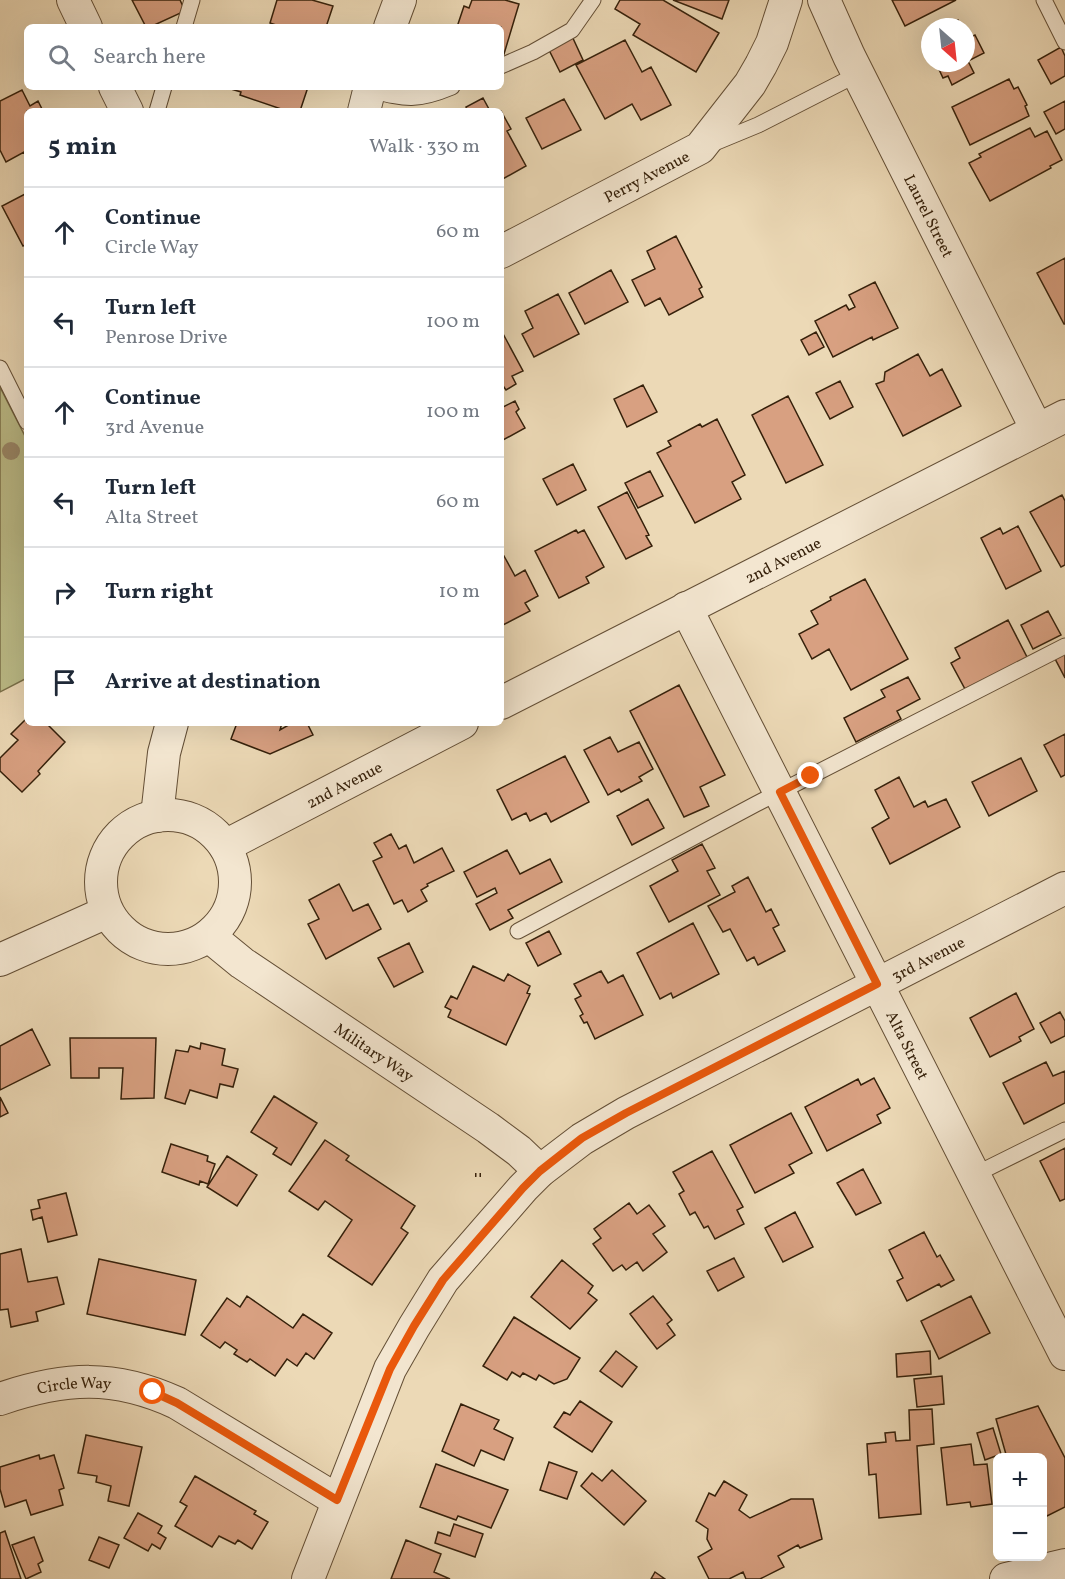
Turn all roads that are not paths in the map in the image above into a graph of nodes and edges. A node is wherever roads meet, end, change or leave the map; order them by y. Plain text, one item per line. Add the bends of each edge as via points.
1 (73, 0) edge
2 (192, 0) edge
3 (400, 0) edge
4 (593, 0) edge
5 (786, 0) edge
6 (824, 0) edge
7 (1044, 0) edge
8 (85, 24) edge
9 (185, 24) edge
10 (391, 24) edge
11 (1065, 42) edge
12 (504, 65) edge
13 (858, 74) junction
14 (116, 90) edge
15 (163, 90) edge
16 (444, 90) edge
17 (368, 96) edge
18 (126, 108) edge
19 (158, 108) edge
20 (700, 148) junction
21 (504, 250) edge
22 (0, 368) edge
23 (24, 416) edge
24 (1065, 416) edge
25 (1037, 430) junction
26 (686, 608) junction
27 (1065, 646) edge
28 (504, 701) edge
29 (171, 726) edge
30 (456, 726) edge
31 (780, 792) junction
32 (157, 816) junction
33 (225, 846) junction
34 (1065, 888) edge
35 (107, 912) junction
36 (518, 931) dead end
37 (209, 936) junction
38 (0, 960) edge
39 (877, 984) junction
40 (1065, 1130) edge
41 (540, 1171) junction
42 (974, 1175) junction
43 (1065, 1354) edge
44 (0, 1399) edge
45 (337, 1500) junction
46 (1065, 1565) edge
47 (308, 1579) edge
48 (1006, 1579) edge

1 - 8 street
2 - 9 lane
3 - 10 street
4 - 12 lane via 572,30
5 - 20 street, Perry Avenue via 761,65
6 - 13 street, Laurel Street
7 - 11 lane
13 - 20 lane via 758,125
13 - 25 street, Laurel Street
14 - 18 street
15 - 19 lane
16 - 17 lane via 427,97
20 - 21 street, Perry Avenue
22 - 23 lane
24 - 25 street, 2nd Avenue
25 - 26 street, 2nd Avenue
26 - 28 street, 2nd Avenue
26 - 31 street, Alta Street
27 - 31 lane
29 - 32 street
30 - 33 street, 2nd Avenue
31 - 36 lane
31 - 39 street, Alta Street
32 - 33 street via 176,815 195,821 212,831
32 - 35 street via 137,822 120,835 108,852 101,872
33 - 37 street via 235,876 233,899 225,919
34 - 39 street, 3rd Avenue
35 - 37 street via 121,931 141,944 164,950 188,946
35 - 38 street
37 - 41 street, Military Way via 242,963 488,1128
39 - 41 street, 3rd Avenue via 626,1113 582,1138
39 - 42 street, Alta Street
40 - 42 lane
41 - 45 street, 3rd Avenue via 443,1280 414,1326 390,1369
42 - 43 street, Alta Street
44 - 45 street, Circle Way via 61,1383 94,1381 153,1392
45 - 47 street, 3rd Avenue
46 - 48 street

